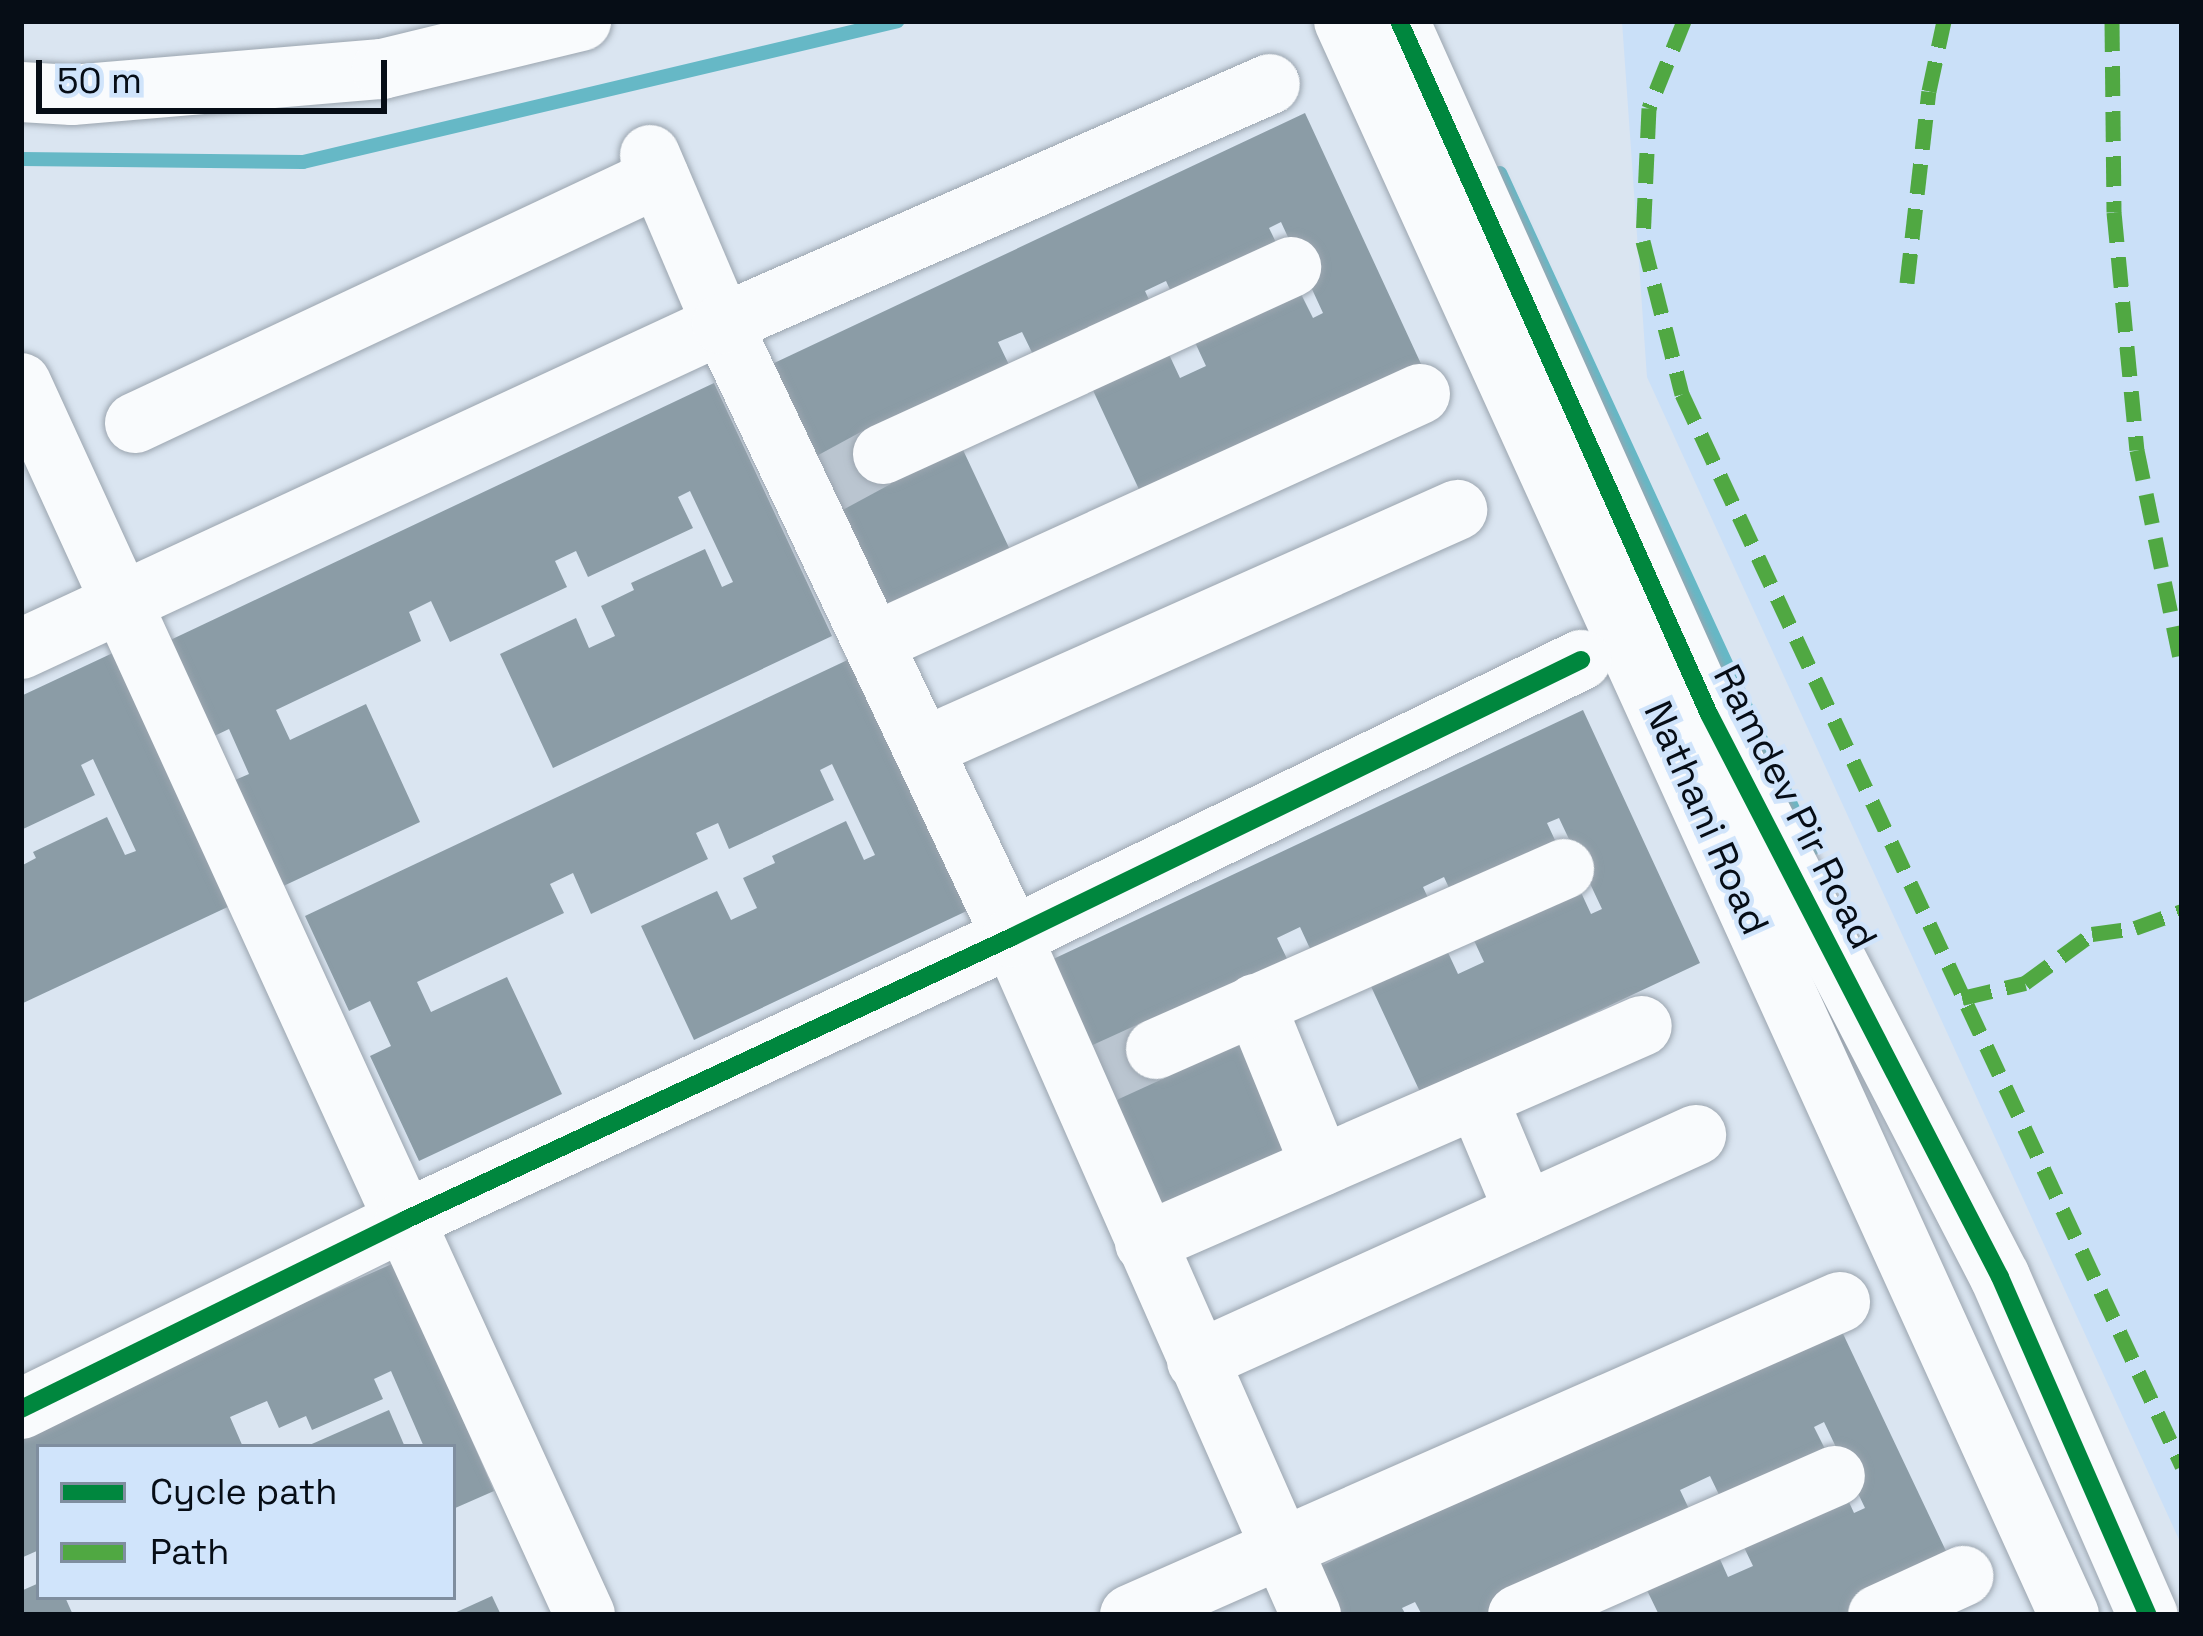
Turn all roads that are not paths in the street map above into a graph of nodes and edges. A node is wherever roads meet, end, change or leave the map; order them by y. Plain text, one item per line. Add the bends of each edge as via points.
1 (581, 21) edge
2 (1344, 21) edge
3 (1400, 21) edge
4 (1270, 84) dead end
5 (21, 92) edge
6 (1291, 267) dead end
7 (722, 324) junction
8 (21, 383) edge
9 (1420, 394) dead end
10 (135, 423) dead end
11 (883, 454) tunnel mouth
12 (1457, 510) dead end
13 (122, 599) junction
14 (1624, 639) junction
15 (873, 643) junction
16 (21, 649) edge
17 (923, 748) junction
18 (1564, 869) dead end
19 (1012, 937) junction
20 (1255, 1004) junction
21 (1642, 1026) dead end
22 (1156, 1049) tunnel mouth
23 (1477, 1098) junction
24 (1696, 1135) dead end
25 (1321, 1166) junction
26 (1525, 1212) junction
27 (405, 1220) junction
28 (1980, 1238) junction
29 (1145, 1243) junction
30 (1910, 1272) junction
31 (1840, 1302) dead end
32 (1197, 1361) junction
33 (21, 1409) edge
34 (1835, 1476) dead end
35 (1278, 1546) junction
36 (1963, 1576) dead end
37 (585, 1615) edge
38 (1130, 1615) edge
39 (1311, 1615) edge
40 (1519, 1615) edge
41 (1878, 1615) edge
42 (2069, 1615) edge
43 (2148, 1615) edge

1 - 5 street via 382,69 72,95
2 - 14 street, Nathani Road
3 - 14 street, Ramdev Pir Road
4 - 7 street
6 - 11 street
7 - 10 street via 655,166
7 - 13 street
7 - 15 street via 813,491
8 - 13 street
9 - 15 street
12 - 17 street
13 - 16 street
13 - 27 street
14 - 19 street
14 - 28 street, Ramdev Pir Road via 1708,714
14 - 30 street, Nathani Road
15 - 17 street
17 - 19 street
18 - 20 street
19 - 27 street
19 - 29 street via 1086,1082
20 - 22 street
20 - 25 street
21 - 23 street
23 - 25 street
23 - 26 street
24 - 26 street
25 - 29 street
26 - 32 street
27 - 33 street
27 - 37 street
28 - 30 street
28 - 43 street, Ramdev Pir Road
29 - 32 street
30 - 42 street, Nathani Road
31 - 35 street
32 - 35 street
34 - 40 street
35 - 38 street
35 - 39 street
36 - 41 street

